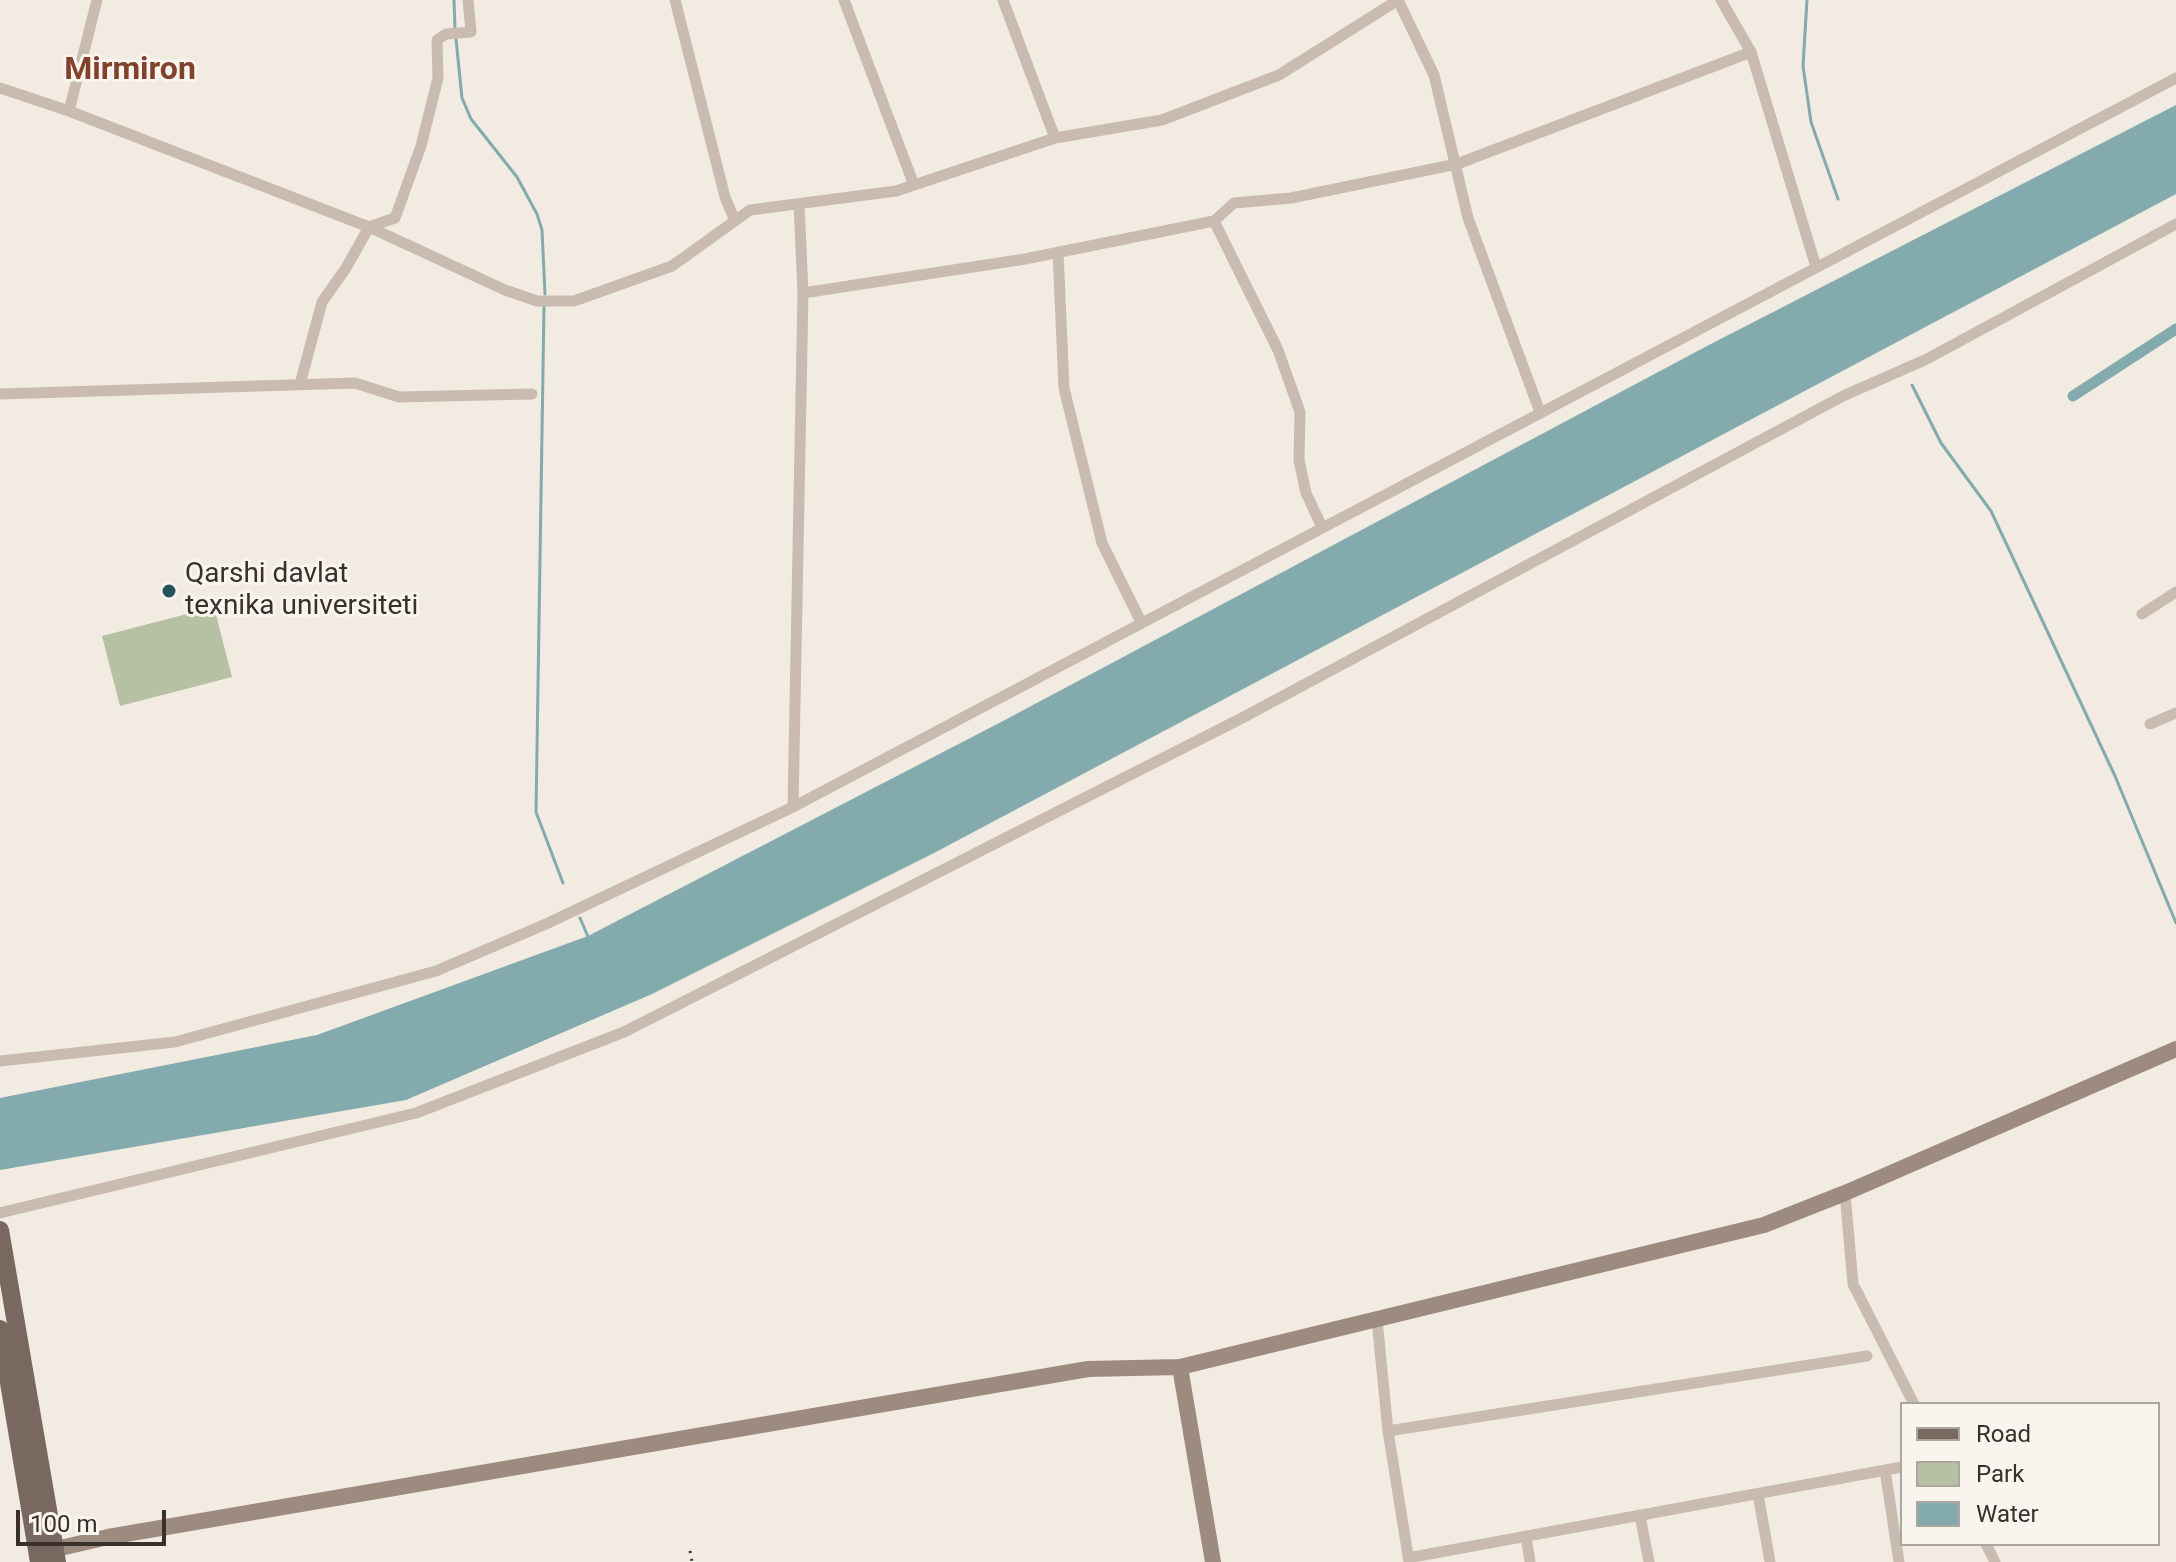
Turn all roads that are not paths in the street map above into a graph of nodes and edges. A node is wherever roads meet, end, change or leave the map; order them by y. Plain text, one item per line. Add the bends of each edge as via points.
1 (97, 0) edge
2 (468, 0) edge
3 (675, 0) edge
4 (844, 0) edge
5 (1003, 0) edge
6 (1398, 0) edge
7 (1721, 0) edge
8 (1751, 52) junction
9 (2176, 78) edge
10 (0, 88) edge
11 (69, 111) junction
12 (1055, 138) junction
13 (1457, 164) junction
14 (914, 185) junction
15 (799, 204) junction
16 (735, 221) junction
17 (1214, 221) junction
18 (2176, 224) edge
19 (369, 227) junction
20 (1058, 252) junction
21 (1816, 267) junction
22 (803, 293) junction
23 (300, 384) junction
24 (0, 394) edge
25 (532, 394) dead end
26 (1540, 412) junction
27 (1322, 527) junction
28 (2176, 592) edge
29 (2142, 614) dead end
30 (1141, 622) junction
31 (2176, 713) edge
32 (2150, 724) dead end
33 (793, 807) junction
34 (2176, 1049) edge
35 (0, 1061) edge
36 (1845, 1193) junction
37 (0, 1213) edge
38 (0, 1230) edge
39 (1377, 1320) junction
40 (0, 1329) edge
41 (1867, 1356) dead end
42 (1180, 1367) junction
43 (1913, 1402) edge
44 (1388, 1431) junction
45 (1900, 1467) edge
46 (1885, 1470) junction
47 (1758, 1494) junction
48 (1640, 1516) junction
49 (1526, 1536) junction
50 (47, 1557) edge
51 (1408, 1560) edge
52 (1213, 1562) edge
53 (1530, 1562) edge
54 (1649, 1562) edge
55 (1770, 1562) edge
56 (1899, 1562) edge

1 - 11 street
2 - 19 street via 471,32 437,40 438,78 395,218
3 - 16 street
4 - 14 street
5 - 12 street
6 - 12 street via 1279,75 1162,120
6 - 13 street via 1434,75
7 - 8 street
8 - 13 street
8 - 21 street
9 - 21 street
10 - 11 street
11 - 19 street
12 - 14 street
13 - 17 street via 1291,198 1234,203
13 - 26 street via 1468,218
14 - 15 street
15 - 16 street via 750,210
15 - 22 street
16 - 19 street via 672,266 574,301 537,301 505,290
17 - 20 street
17 - 27 street via 1278,350 1300,412 1299,460 1306,493
18 - 37 street via 1242,718 624,1032 416,1113
19 - 23 street via 322,302
20 - 22 street
20 - 30 street via 1064,388 1102,543
21 - 26 street
22 - 33 street
23 - 24 street
23 - 25 street via 355,383 399,397
26 - 27 street
27 - 30 street
28 - 29 street
30 - 33 street
31 - 32 street
33 - 35 street via 436,971 175,1042
34 - 36 main road
36 - 39 main road via 1764,1225
36 - 43 street via 1853,1284
38 - 50 main road
39 - 42 main road
39 - 44 street
40 - 50 main road
41 - 44 street
42 - 50 main road via 1088,1369 108,1537
42 - 52 main road
44 - 51 street
45 - 46 street
46 - 47 street
46 - 56 street
47 - 48 street
47 - 55 street
48 - 49 street
48 - 54 street
49 - 51 street
49 - 53 street

